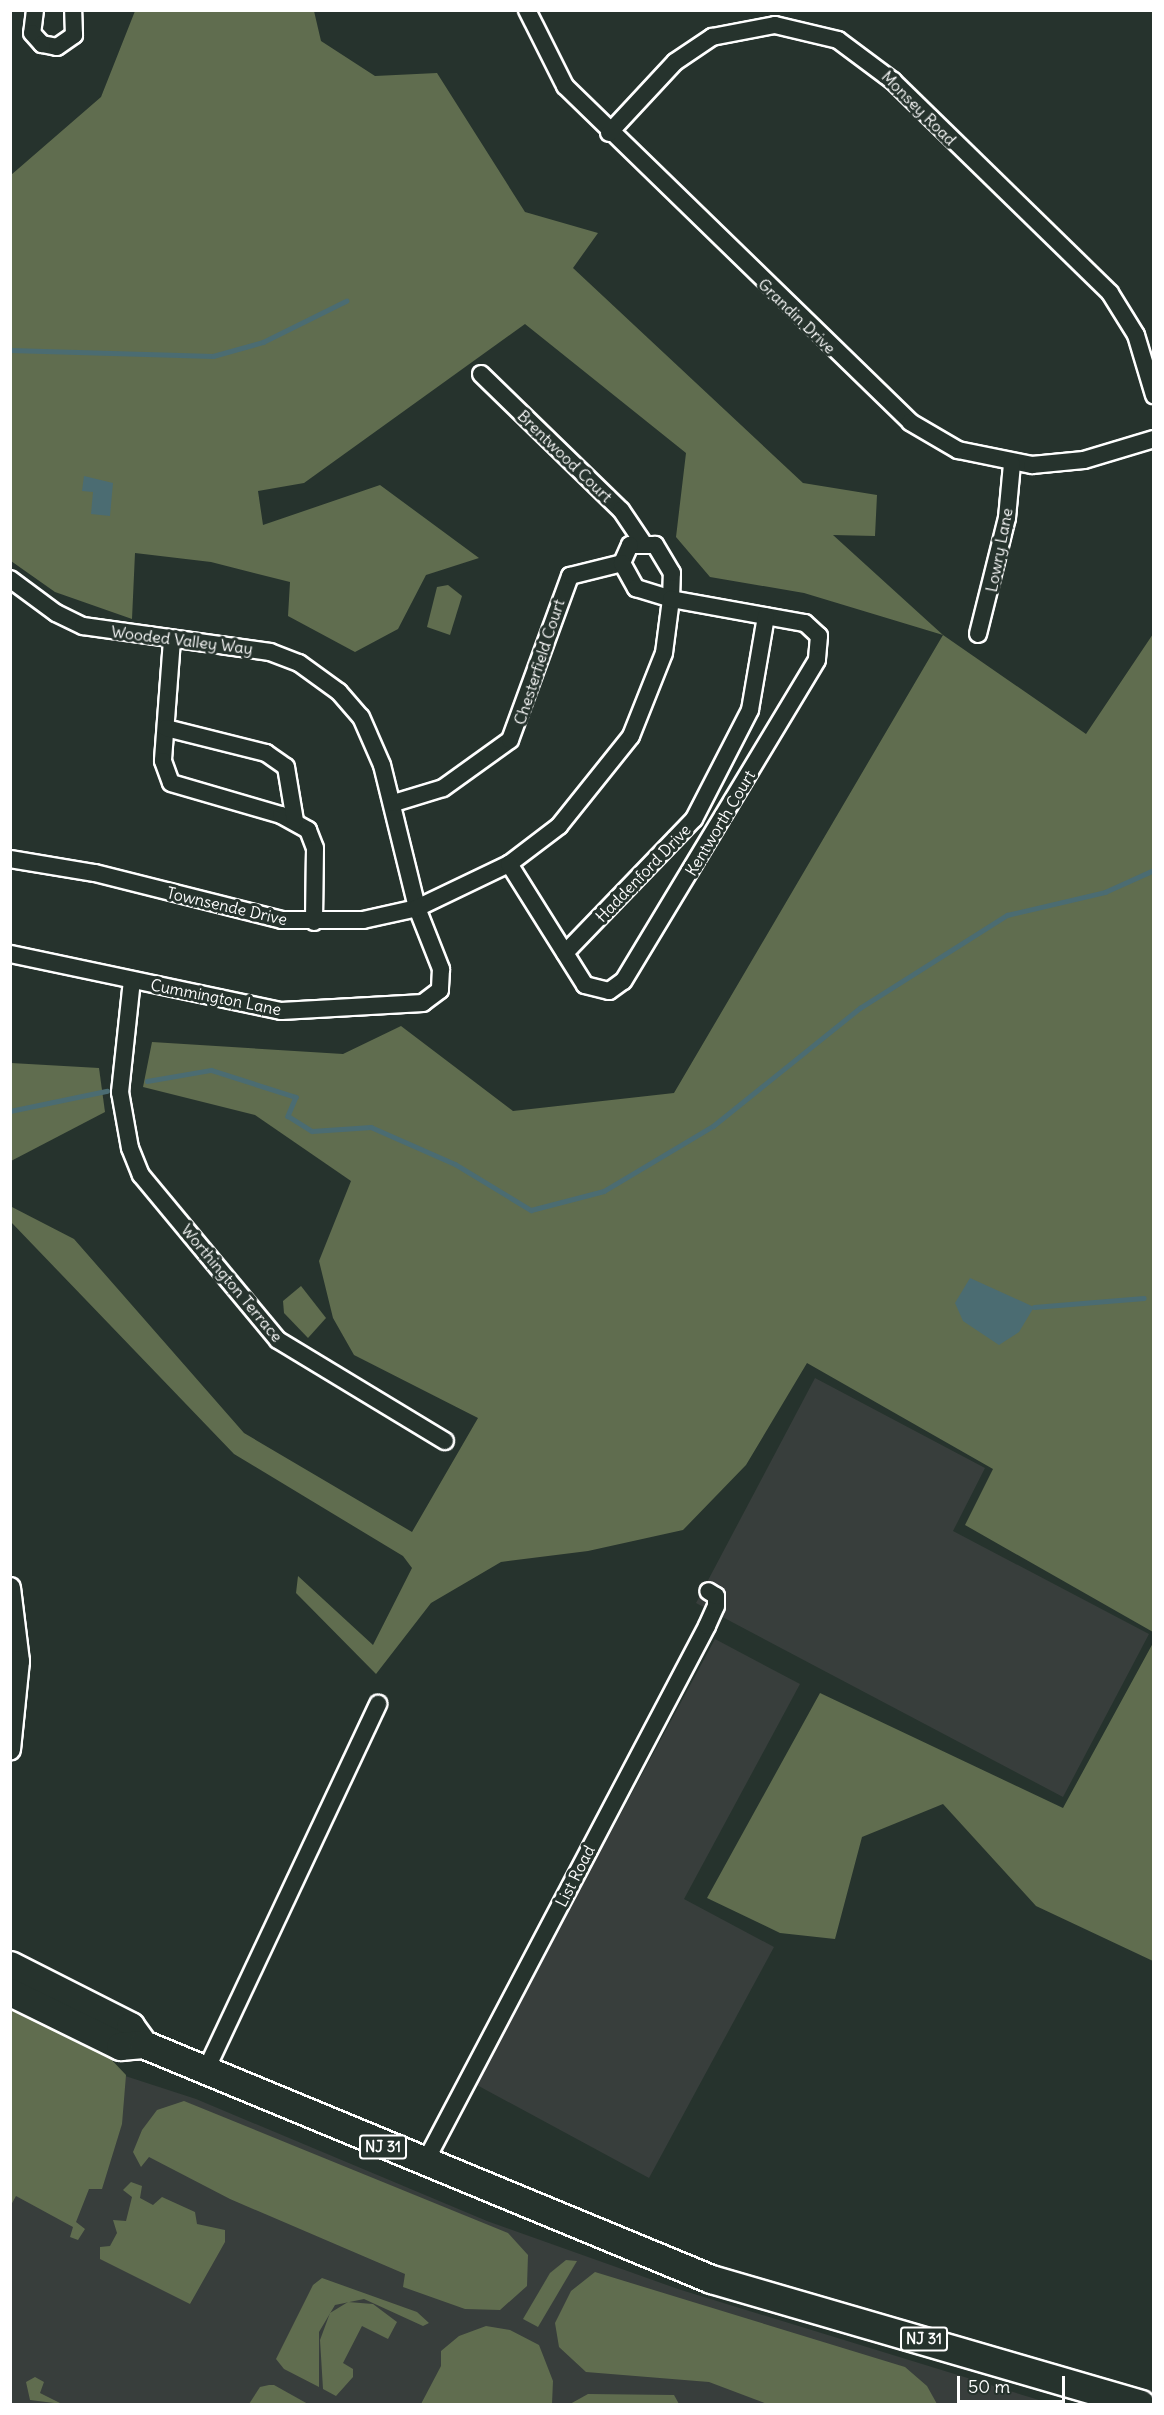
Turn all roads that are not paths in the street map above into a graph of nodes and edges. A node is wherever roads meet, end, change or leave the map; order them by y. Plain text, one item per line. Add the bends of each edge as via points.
1 (73, 10) edge
2 (526, 10) edge
3 (33, 11) edge
4 (609, 133) junction
5 (481, 374) dead end
6 (1154, 394) edge
7 (1154, 439) edge
8 (1012, 464) junction
9 (643, 543) junction
10 (622, 563) junction
11 (10, 579) edge
12 (671, 599) junction
13 (766, 616) junction
14 (978, 633) dead end
15 (172, 640) junction
16 (166, 728) junction
17 (394, 803) junction
18 (295, 821) junction
19 (10, 859) edge
20 (509, 864) junction
21 (417, 908) junction
22 (314, 922) junction
23 (566, 953) junction
24 (10, 954) edge
25 (132, 980) junction
26 (445, 1441) dead end
27 (10, 1588) edge
28 (708, 1591) dead end
29 (378, 1704) dead end
30 (10, 1750) edge
31 (10, 1965) edge
32 (10, 1992) edge
33 (143, 2044) junction
34 (206, 2072) junction
35 (424, 2164) junction
36 (1140, 2404) edge

1 - 3 street via 74,35 57,47 37,40 31,26
2 - 4 street, Grandin Drive via 565,86
4 - 6 street, Monsey Road via 675,62 712,37 775,25 838,40 893,81 1104,287 1136,335
4 - 8 street, Grandin Drive via 910,422 958,450
5 - 9 street, Brentwood Court via 621,510
7 - 8 street, Grandin Drive via 1084,460
8 - 14 street, Lowry Lane via 1005,528
9 - 10 street via 630,545
9 - 12 street, Townsende Drive via 663,551 672,573
10 - 12 street via 636,588
10 - 17 street, Chesterfield Court via 570,576 510,740 443,788
11 - 15 street, Wooded Valley Way via 83,626
12 - 13 street, Kentworth Court
12 - 20 street, Townsende Drive via 664,653 631,736 559,826
13 - 23 street, Haddenford Drive via 750,711 694,819
13 - 23 street, Kentworth Court via 813,628 820,648 817,660 632,970 609,991 598,990 575,974
15 - 16 street
15 - 17 street, Wooded Valley Way via 270,652 327,681 369,732
16 - 18 street via 276,760 286,767
16 - 18 street via 163,761 171,783
17 - 21 street, Wooded Valley Way
18 - 22 street via 308,830 315,848
19 - 22 street, Townsende Drive via 95,873 247,914
20 - 21 street, Townsende Drive
20 - 23 street, Kentworth Court
21 - 22 street, Townsende Drive via 363,920
21 - 25 street, Cummington Lane via 441,969 440,990 423,1003 281,1011
24 - 25 street, Cummington Lane
25 - 26 street, Worthington Terrace via 120,1092 130,1148 141,1176 278,1340
27 - 30 street via 19,1661
28 - 35 street, List Road via 716,1596 716,1606 707,1626
29 - 34 street
31 - 33 highway, NJ 31 via 130,2026
32 - 33 highway, NJ 31 via 120,2046
33 - 34 highway, NJ 31
34 - 35 highway, NJ 31
35 - 36 highway, NJ 31 via 711,2279

